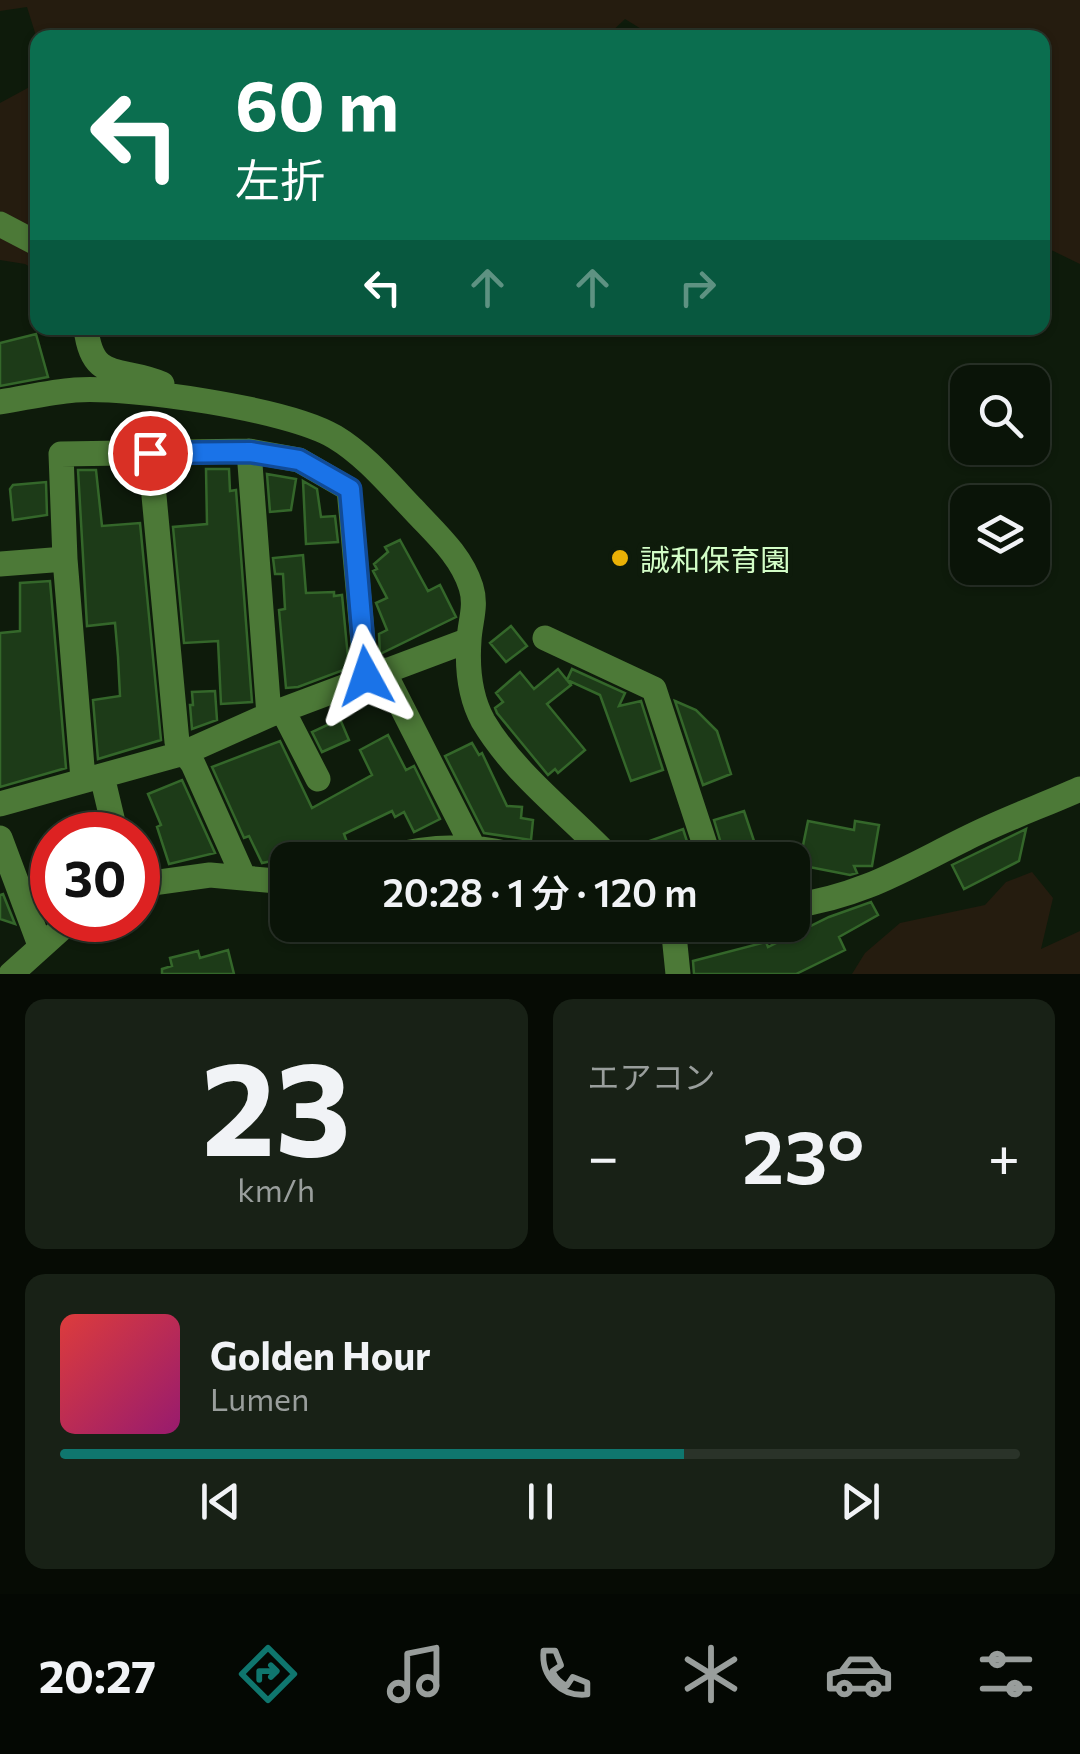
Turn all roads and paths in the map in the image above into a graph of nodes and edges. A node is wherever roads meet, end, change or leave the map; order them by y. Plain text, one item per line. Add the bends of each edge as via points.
1 (0, 224) edge
2 (30, 240) edge
3 (87, 335) edge
4 (177, 398) junction
5 (0, 402) edge
6 (250, 452) junction
7 (150, 453) junction
8 (64, 559) junction
9 (0, 564) edge
10 (545, 638) dead end
11 (469, 640) junction
12 (375, 673) junction
13 (276, 713) junction
14 (184, 753) junction
15 (93, 778) junction
16 (318, 778) dead end
17 (1080, 790) edge
18 (0, 804) edge
19 (107, 812) edge
20 (0, 838) edge
21 (470, 842) edge
22 (593, 842) edge
23 (704, 842) edge
24 (244, 878) junction
25 (270, 880) edge
26 (160, 882) edge
27 (810, 904) edge
28 (43, 942) edge
29 (675, 942) edge
30 (40, 944) junction
31 (10, 974) edge
32 (678, 974) edge

1 - 2 street
3 - 4 street via 100,366 160,382
4 - 5 street via 72,390
4 - 11 street via 320,429 372,466 458,558 472,589
6 - 7 street
6 - 12 street via 299,460 350,489
6 - 13 street
7 - 8 street via 61,454
7 - 14 street via 176,742
8 - 9 street
8 - 15 street
10 - 23 street via 654,689
11 - 12 street
11 - 22 street via 470,683 485,724
12 - 13 street
12 - 21 street
13 - 14 street
13 - 16 street
14 - 15 street
14 - 24 street
15 - 18 street
15 - 19 street
17 - 27 street via 874,886
20 - 30 street
24 - 25 street
24 - 26 street
28 - 30 street
29 - 32 street
30 - 31 street

